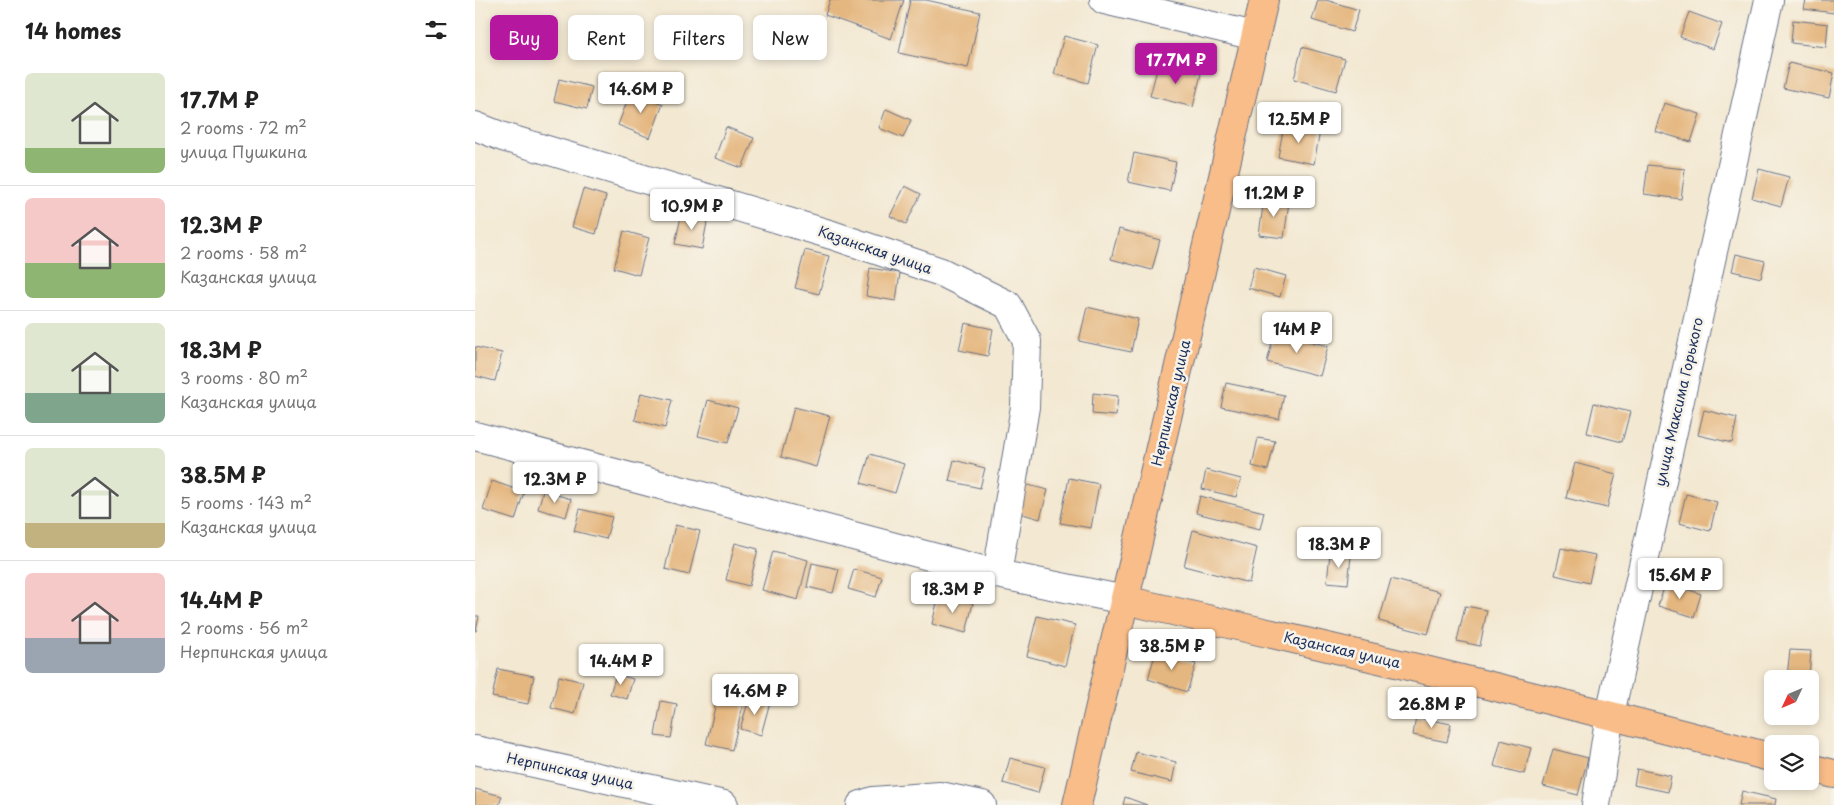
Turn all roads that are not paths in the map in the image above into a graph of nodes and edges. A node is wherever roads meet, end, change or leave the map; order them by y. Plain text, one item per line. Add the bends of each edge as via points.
1 (1104, 0) edge
2 (1264, 0) edge
3 (1769, 0) edge
4 (1255, 36) junction
5 (475, 126) edge
6 (475, 436) edge
7 (997, 574) junction
8 (1125, 600) junction
9 (1610, 714) junction
10 (475, 750) edge
11 (1764, 756) edge
12 (1819, 770) edge
13 (1834, 774) edge
14 (724, 805) edge
15 (861, 805) edge
16 (982, 805) edge
17 (1077, 805) edge
18 (1596, 805) edge

1 - 4 street
2 - 4 main road, Нерпинская улица
3 - 9 street, улица Максима Горького
4 - 8 main road, Нерпинская улица
5 - 7 street, Казанская улица via 832,235 941,272 1008,305 1027,341 1025,407
6 - 7 street, Казанская улица
7 - 8 street, Казанская улица
8 - 9 main road, Казанская улица
8 - 17 main road, Нерпинская улица
9 - 11 main road, Казанская улица
9 - 18 street, улица Максима Горького
10 - 14 street, Нерпинская улица
12 - 13 main road
15 - 16 street via 873,801 940,796

